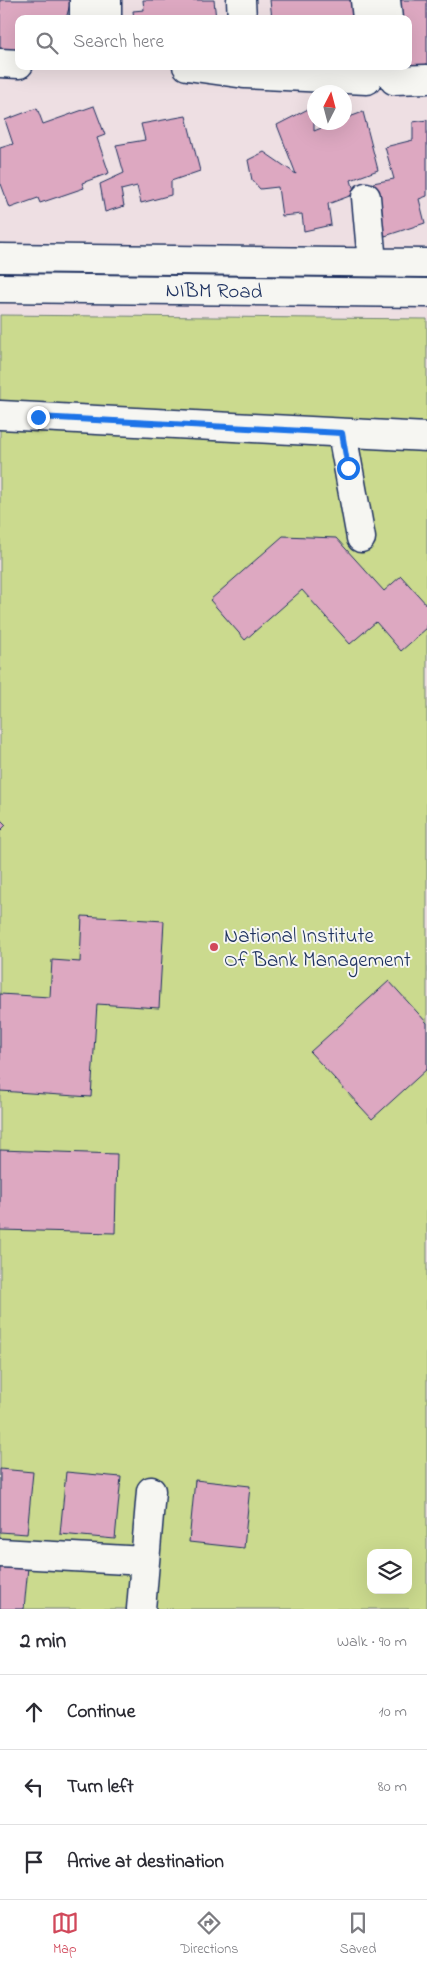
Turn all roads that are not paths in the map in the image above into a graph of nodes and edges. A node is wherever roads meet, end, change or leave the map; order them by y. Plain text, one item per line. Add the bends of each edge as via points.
1 (84, 0) edge
2 (107, 0) edge
3 (241, 0) edge
4 (365, 0) edge
5 (386, 0) edge
6 (84, 15) edge
7 (107, 15) edge
8 (242, 15) edge
9 (367, 15) edge
10 (388, 15) edge
11 (0, 63) edge
12 (15, 64) edge
13 (245, 70) edge
14 (370, 70) edge
15 (393, 70) edge
16 (427, 79) edge
17 (366, 197) dead end
18 (0, 258) edge
19 (372, 262) junction
20 (427, 263) edge
21 (0, 288) edge
22 (427, 293) edge
23 (0, 415) edge
24 (342, 433) junction
25 (427, 437) edge
26 (361, 538) dead end
27 (151, 1491) dead end
28 (0, 1552) edge
29 (145, 1560) junction
30 (141, 1609) edge

1 - 6 street
2 - 7 street
3 - 8 street
4 - 9 street
5 - 10 street
11 - 12 street
13 - 14 street via 367,80
15 - 16 street via 394,80
17 - 19 street
18 - 19 street, NIBM Road
19 - 20 street, NIBM Road
21 - 22 street, NIBM Road
23 - 24 street
24 - 25 street
24 - 26 street
27 - 29 street
28 - 29 street
29 - 30 street

